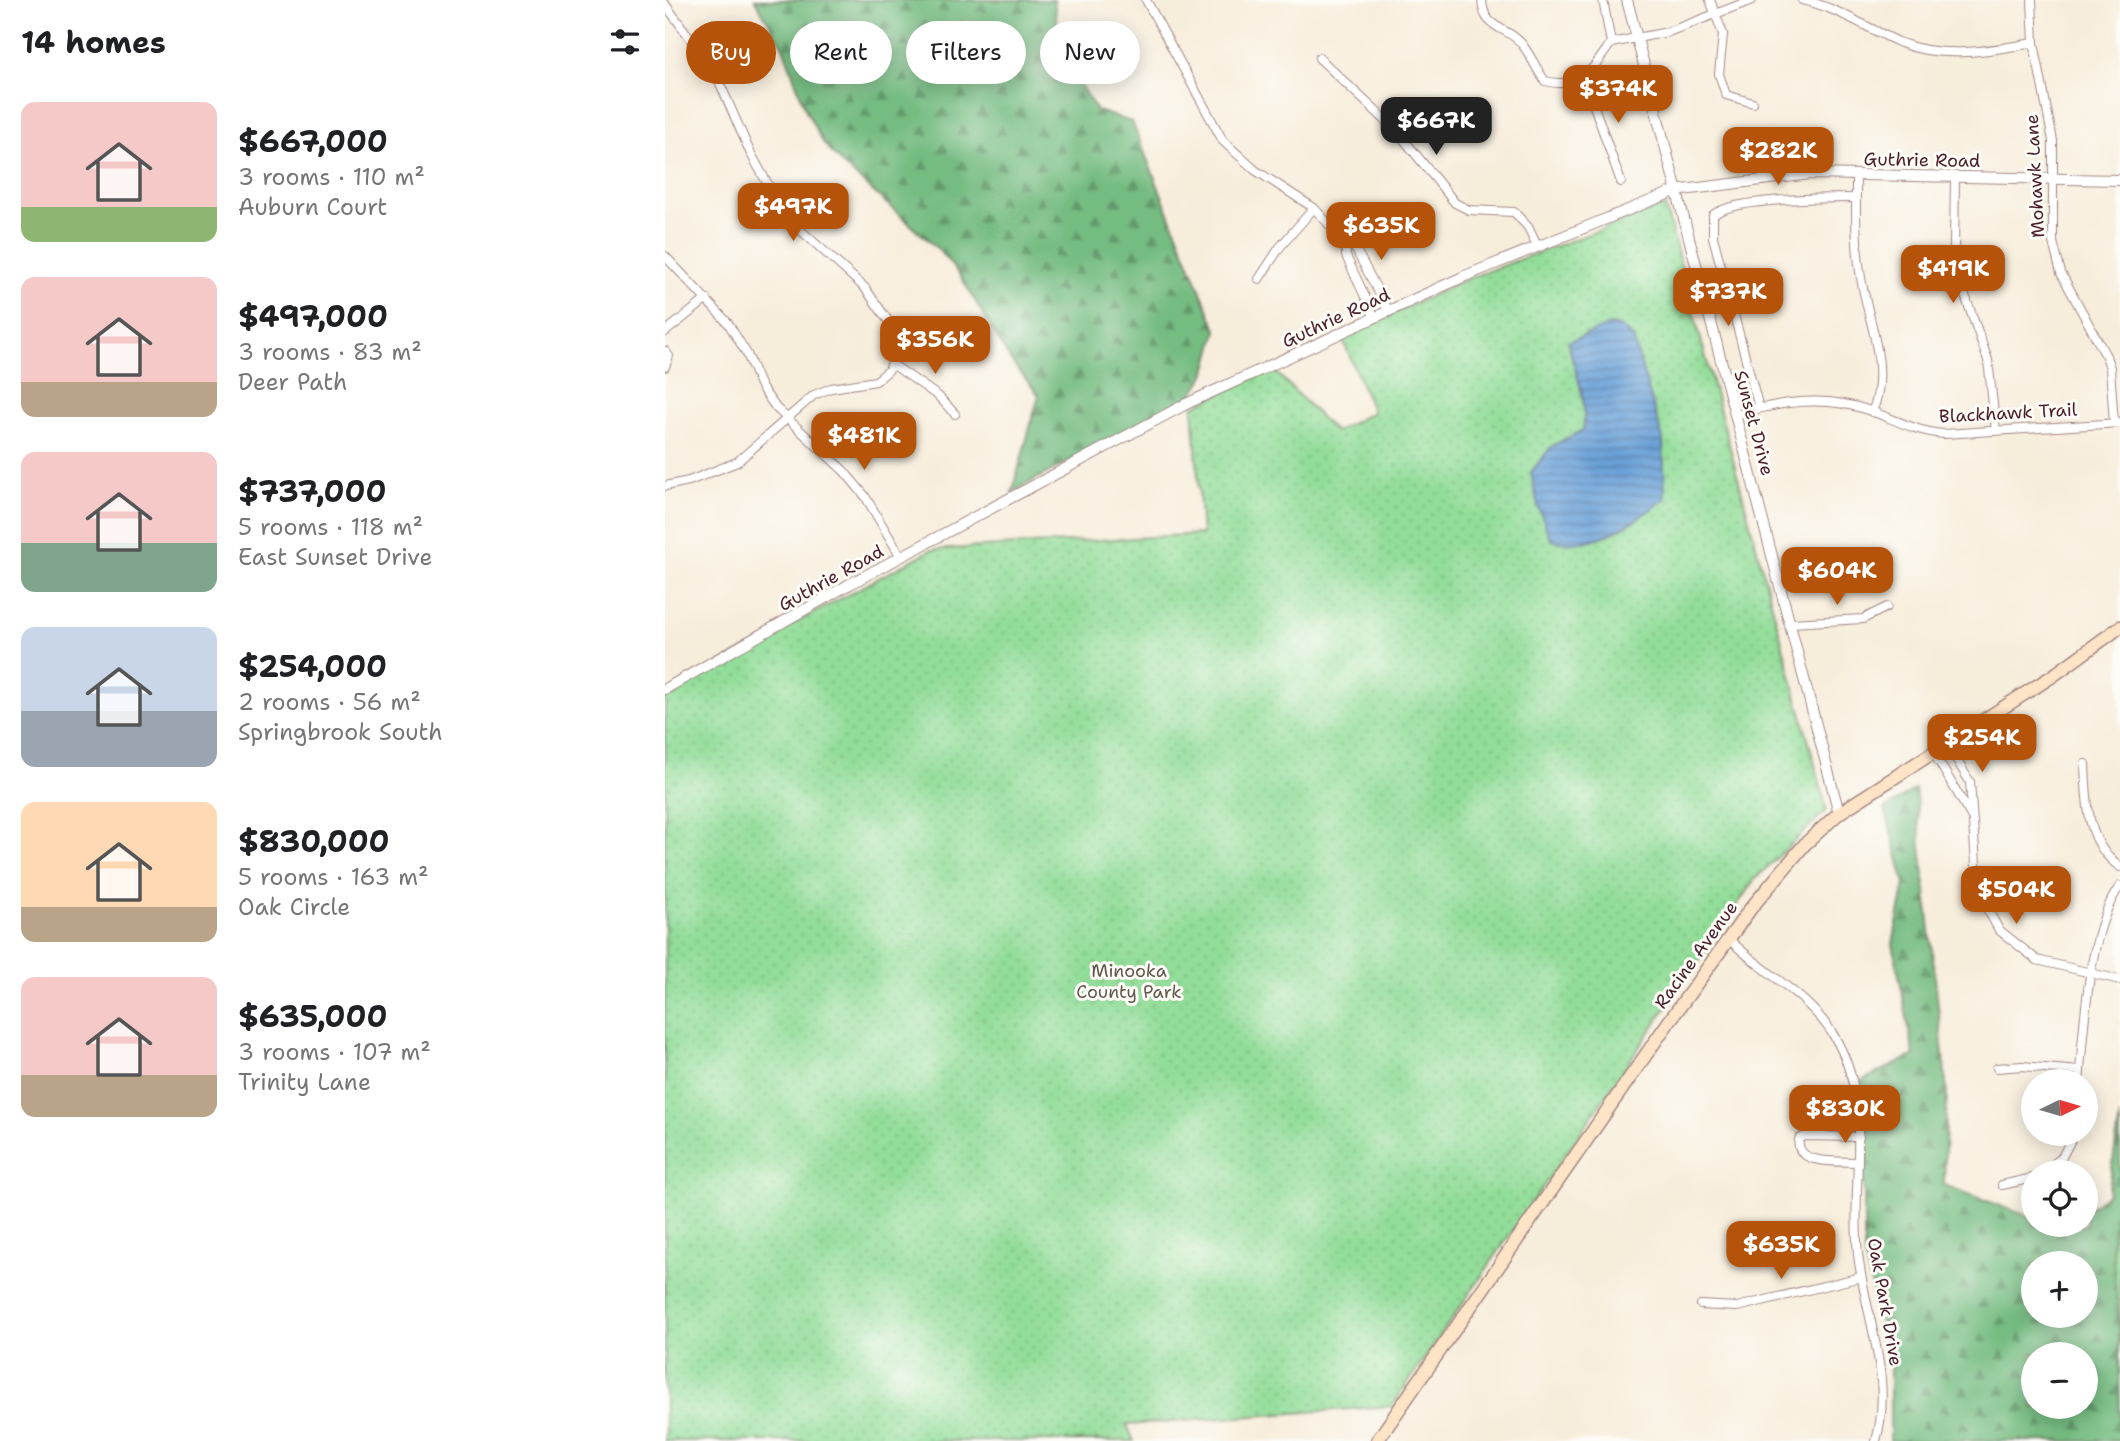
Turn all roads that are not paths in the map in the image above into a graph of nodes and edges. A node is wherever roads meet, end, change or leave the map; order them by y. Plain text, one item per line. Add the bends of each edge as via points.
1 (1146, 0) edge
2 (1482, 0) edge
3 (1602, 0) edge
4 (1627, 0) edge
5 (1710, 0) edge
6 (1752, 0) edge
7 (1802, 0) edge
8 (2032, 0) edge
9 (665, 4) edge
10 (1715, 13) junction
11 (1637, 40) junction
12 (1611, 43) junction
13 (2034, 43) junction
14 (1319, 58) dead end
15 (1584, 78) junction
16 (1753, 103) dead end
17 (1856, 174) junction
18 (1955, 176) junction
19 (2052, 178) junction
20 (2120, 180) edge
21 (1621, 183) dead end
22 (1675, 191) junction
23 (1856, 198) junction
24 (1314, 208) junction
25 (1345, 242) junction
26 (1537, 246) junction
27 (665, 256) edge
28 (1371, 277) junction
29 (1259, 279) dead end
30 (1359, 282) junction
31 (707, 299) junction
32 (1389, 312) junction
33 (1375, 318) junction
34 (665, 332) edge
35 (665, 351) edge
36 (891, 364) junction
37 (665, 367) edge
38 (1759, 408) junction
39 (1872, 412) junction
40 (955, 414) dead end
41 (1736, 415) junction
42 (786, 418) junction
43 (2117, 423) edge
44 (1996, 432) junction
45 (665, 486) edge
46 (901, 556) junction
47 (1887, 607) dead end
48 (1791, 623) junction
49 (2120, 627) edge
50 (665, 689) edge
51 (1947, 744) junction
52 (1933, 752) junction
53 (2085, 764) dead end
54 (1839, 813) junction
55 (1972, 817) junction
56 (2120, 867) edge
57 (2120, 886) edge
58 (1729, 939) junction
59 (2092, 974) junction
60 (2120, 979) edge
61 (1997, 1068) dead end
62 (2057, 1069) edge
63 (2080, 1069) edge
64 (1859, 1137) junction
65 (1858, 1163) junction
66 (2021, 1181) edge
67 (2002, 1185) dead end
68 (1861, 1277) junction
69 (1701, 1305) dead end
70 (1377, 1441) edge
71 (1876, 1441) edge

1 - 24 street via 1223,141 1248,164
2 - 15 street via 1490,21 1519,40 1545,81 1562,85
3 - 12 street
4 - 11 street, Sunset Drive
5 - 10 street
6 - 10 street
7 - 13 street via 1930,51 1961,53
8 - 13 street, Mohawk Lane
9 - 36 street via 715,72 750,152 786,217 883,310 894,329 897,350
10 - 11 street
10 - 16 street via 1723,34 1721,82 1726,95
11 - 12 street
11 - 22 street, Sunset Drive
12 - 15 street
13 - 19 street, Mohawk Lane via 2051,127
14 - 26 street via 1397,131 1455,203 1469,211 1514,212 1528,226
15 - 21 street
17 - 18 street, Guthrie Road
17 - 22 street, Guthrie Road via 1768,178
17 - 23 street
18 - 19 street, Guthrie Road
18 - 44 street via 1957,273 1989,360
19 - 20 street, Guthrie Road
19 - 43 street, Mohawk Lane via 2056,260 2106,356
22 - 26 street, Guthrie Road
22 - 41 street, Sunset Drive
23 - 38 street via 1757,204 1724,208 1713,215 1713,237
23 - 39 street via 1861,278 1879,364 1879,391
24 - 25 street
24 - 29 street
25 - 28 street via 1359,253
25 - 30 street via 1346,256
26 - 32 street, Guthrie Road
27 - 31 street
28 - 30 street
28 - 32 street
30 - 33 street
31 - 34 street
31 - 42 street via 728,323 761,387
32 - 33 street, Guthrie Road
33 - 46 street, Guthrie Road via 1216,391
35 - 37 street via 669,356
36 - 40 street via 938,396
36 - 42 street via 876,381 831,388 814,395
38 - 39 street, Blackhawk Trail via 1803,401
38 - 41 street, Blackhawk Trail
39 - 44 street, Blackhawk Trail via 1933,433
41 - 48 street, Sunset Drive
42 - 45 street via 737,462
42 - 46 street via 865,496
43 - 44 street, Blackhawk Trail
46 - 50 street, Guthrie Road
47 - 48 street via 1850,621
48 - 54 street, Sunset Drive
49 - 51 main road, Racine Avenue
51 - 52 main road, Racine Avenue
51 - 55 street via 1970,782
52 - 54 main road, Racine Avenue
52 - 55 street
53 - 56 street via 2095,838 2104,854
54 - 58 main road, Racine Avenue via 1805,844
55 - 59 street via 1980,891 1999,930 2037,960
57 - 59 street via 2103,923
58 - 64 street, Oak Park Drive via 1810,1005 1834,1036 1854,1085
58 - 70 main road, Racine Avenue
59 - 60 street
59 - 63 street
61 - 62 street
64 - 65 street, Oak Park Drive
64 - 65 street via 1805,1136 1798,1146 1810,1158
65 - 68 street, Oak Park Drive via 1856,1235
66 - 67 street
68 - 69 street via 1737,1307
68 - 71 street, Oak Park Drive via 1884,1385

